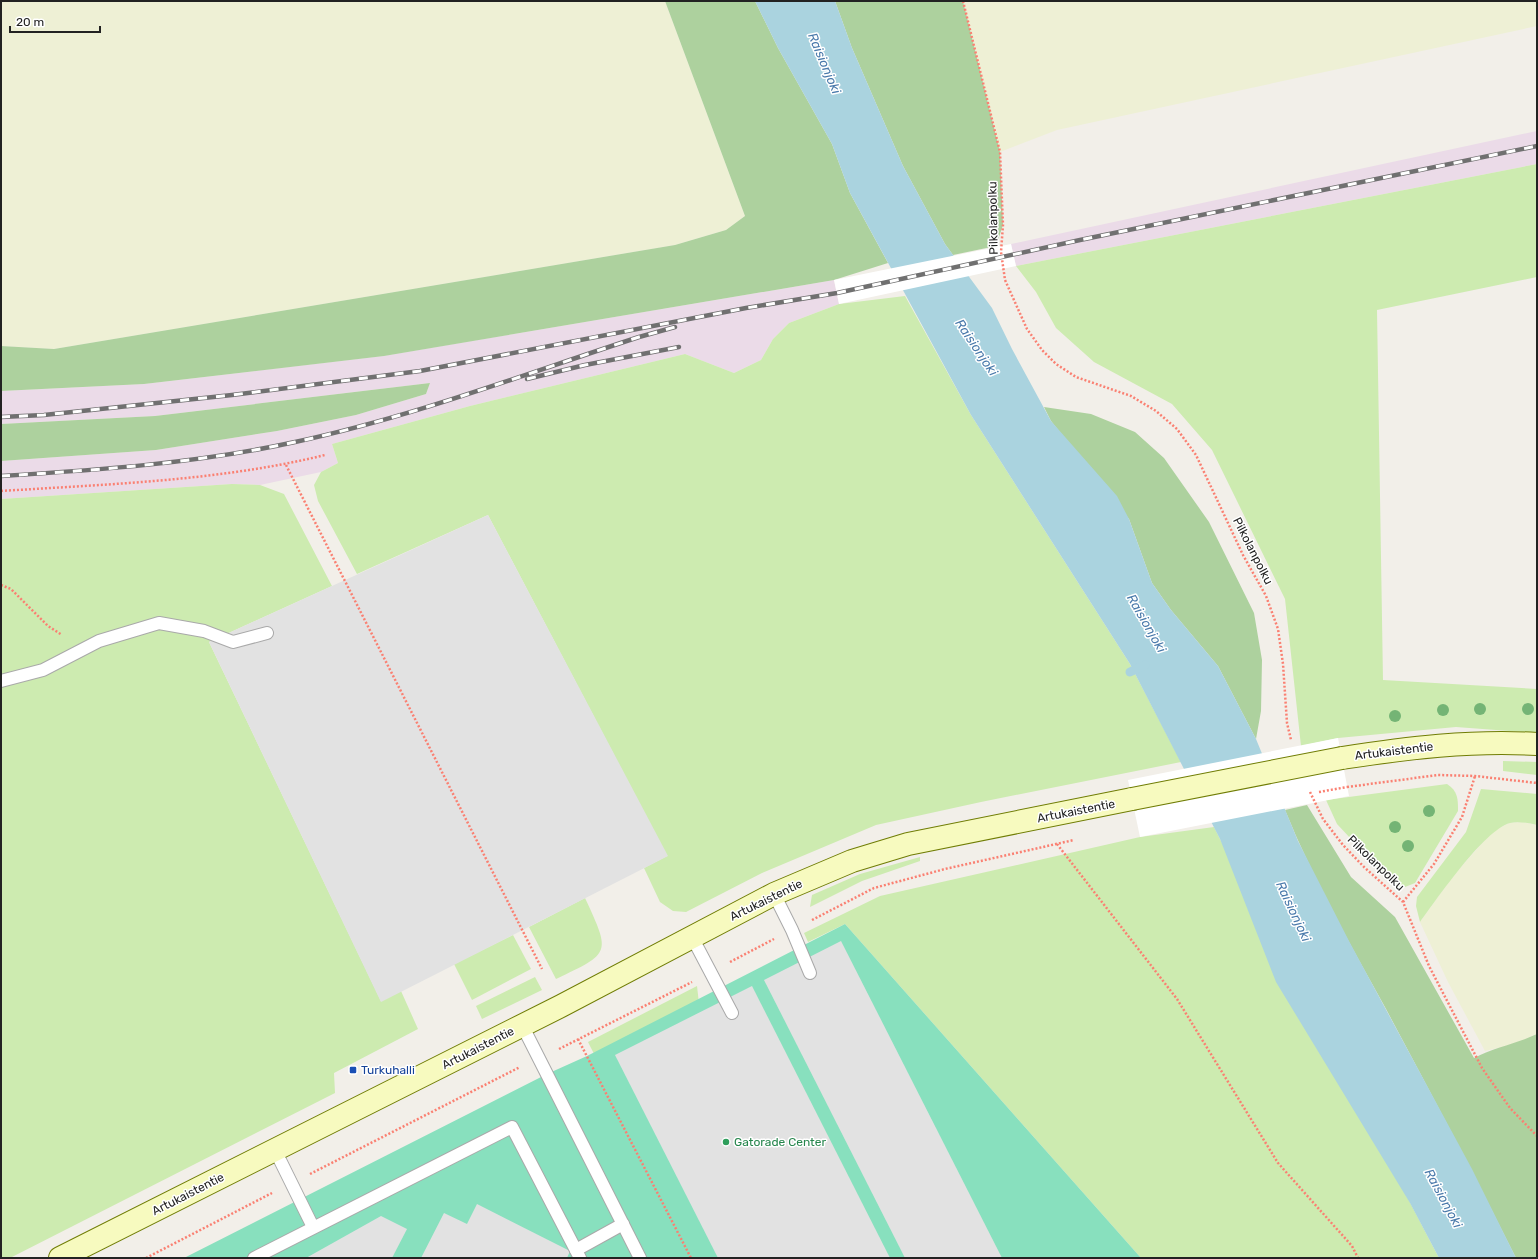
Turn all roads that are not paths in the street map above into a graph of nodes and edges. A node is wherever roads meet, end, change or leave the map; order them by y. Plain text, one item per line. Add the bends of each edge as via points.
1 (267, 633) dead end
2 (1, 681) edge
3 (1537, 744) edge
4 (774, 894) junction
5 (692, 937) junction
6 (810, 973) dead end
7 (732, 1013) dead end
8 (522, 1026) junction
9 (275, 1150) junction
10 (623, 1224) junction
11 (314, 1227) junction
12 (578, 1254) edge
13 (60, 1258) edge
14 (254, 1258) edge
15 (640, 1258) edge

1 - 2 lane via 233,642 204,631 159,623 99,641 43,670
3 - 4 street, Artukaistentie, bridge via 1460,744 1398,750 1342,758 1132,799 908,844 852,861
4 - 5 street, Artukaistentie
4 - 6 lane
5 - 7 lane
5 - 8 street, Artukaistentie
8 - 9 street, Artukaistentie
8 - 10 lane
9 - 11 lane
9 - 13 street, Artukaistentie
10 - 12 lane
10 - 15 lane
11 - 12 lane via 512,1127
11 - 14 lane

